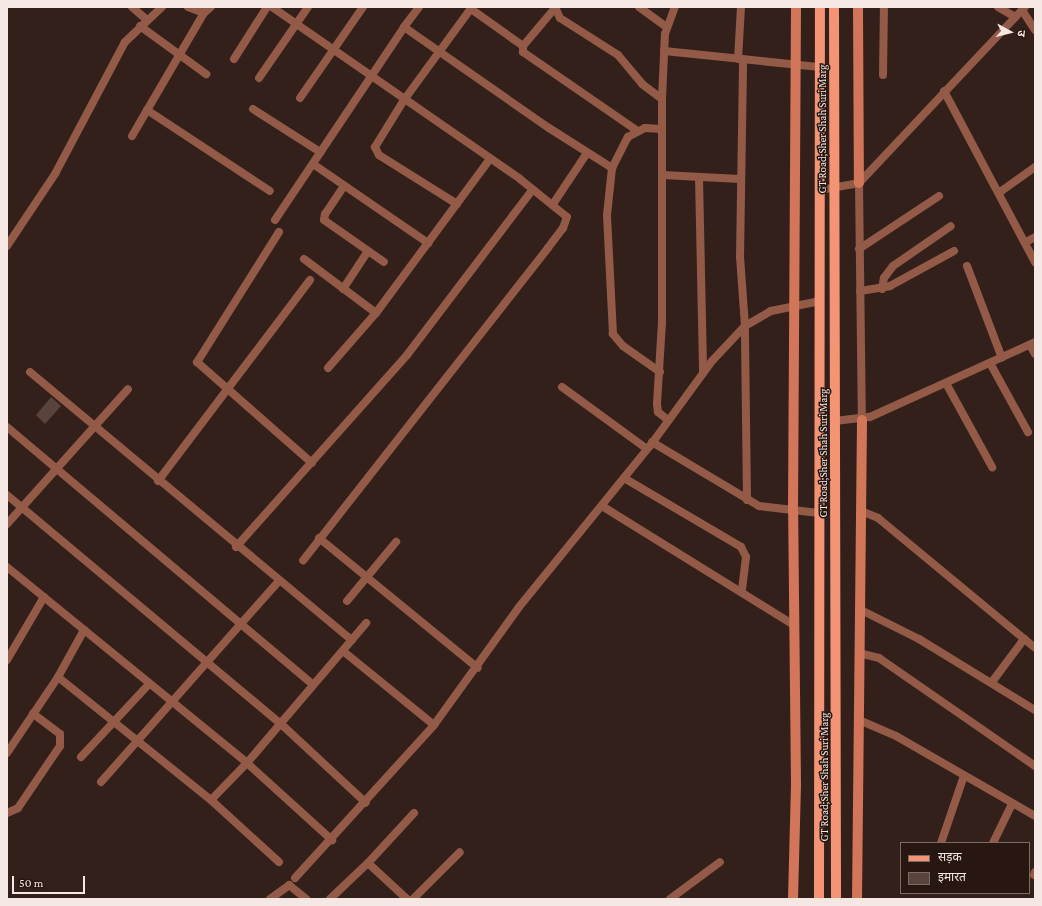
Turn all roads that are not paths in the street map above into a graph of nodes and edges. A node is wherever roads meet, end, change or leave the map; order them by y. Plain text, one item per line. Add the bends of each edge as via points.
1 (132, 7) edge
2 (162, 7) edge
3 (188, 7) edge
4 (267, 7) edge
5 (272, 7) edge
6 (308, 7) edge
7 (363, 7) edge
8 (419, 7) edge
9 (639, 7) edge
10 (675, 7) edge
11 (741, 7) edge
12 (796, 7) edge
13 (820, 7) edge
14 (834, 7) edge
15 (858, 7) edge
16 (884, 7) edge
17 (998, 7) edge
18 (471, 8) edge
19 (555, 8) edge
20 (1023, 9) edge
21 (207, 10) edge
22 (1015, 17) junction
23 (147, 20) junction
24 (296, 23) junction
25 (140, 26) junction
26 (667, 26) junction
27 (404, 27) junction
28 (1035, 30) edge
29 (523, 46) junction
30 (331, 50) junction
31 (664, 51) junction
32 (439, 52) junction
33 (179, 55) junction
34 (234, 59) dead end
35 (740, 59) junction
36 (796, 64) junction
37 (820, 67) junction
38 (206, 74) dead end
39 (883, 75) dead end
40 (259, 78) dead end
41 (371, 78) junction
42 (944, 91) junction
43 (300, 98) dead end
44 (662, 99) junction
45 (404, 100) junction
46 (253, 109) dead end
47 (147, 110) junction
48 (662, 129) junction
49 (636, 130) junction
50 (132, 136) dead end
51 (320, 152) junction
52 (587, 153) junction
53 (490, 159) junction
54 (313, 164) junction
55 (1035, 167) edge
56 (612, 168) junction
57 (662, 175) junction
58 (699, 177) junction
59 (740, 179) junction
60 (859, 183) junction
61 (344, 186) junction
62 (834, 188) junction
63 (533, 189) junction
64 (820, 190) junction
65 (270, 191) dead end
66 (1000, 192) junction
67 (939, 196) dead end
68 (457, 204) junction
69 (553, 204) junction
70 (275, 220) dead end
71 (951, 226) dead end
72 (279, 232) dead end
73 (1035, 237) edge
74 (1026, 242) junction
75 (428, 243) junction
76 (7, 246) edge
77 (859, 249) junction
78 (368, 251) junction
79 (954, 251) dead end
80 (304, 259) dead end
81 (384, 262) dead end
82 (1035, 262) edge
83 (967, 266) dead end
84 (310, 280) dead end
85 (343, 289) junction
86 (882, 289) junction
87 (860, 291) junction
88 (820, 301) junction
89 (796, 306) junction
90 (376, 313) junction
91 (745, 326) junction
92 (1032, 343) edge
93 (1035, 354) edge
94 (1002, 358) junction
95 (990, 363) junction
96 (328, 368) dead end
97 (30, 372) dead end
98 (660, 372) junction
99 (703, 373) junction
100 (947, 385) junction
101 (562, 388) dead end
102 (128, 389) dead end
103 (228, 391) junction
104 (668, 420) junction
105 (862, 420) junction
106 (835, 421) junction
107 (7, 427) edge
108 (94, 427) junction
109 (1028, 432) dead end
110 (650, 446) junction
111 (312, 463) junction
112 (992, 467) dead end
113 (56, 469) junction
114 (624, 478) junction
115 (158, 481) junction
116 (7, 495) edge
117 (747, 500) junction
118 (602, 506) junction
119 (21, 508) junction
120 (793, 511) junction
121 (861, 511) junction
122 (820, 512) junction
123 (7, 524) edge
124 (319, 538) junction
125 (396, 542) dead end
126 (236, 547) junction
127 (303, 560) dead end
128 (7, 567) edge
129 (368, 578) junction
130 (279, 581) junction
131 (742, 592) junction
132 (44, 597) junction
133 (347, 601) dead end
134 (859, 609) junction
135 (242, 623) junction
136 (366, 623) dead end
137 (794, 625) junction
138 (84, 630) junction
139 (1024, 639) junction
140 (352, 640) junction
141 (1035, 648) edge
142 (343, 651) junction
143 (858, 653) junction
144 (7, 660) edge
145 (206, 663) junction
146 (478, 668) junction
147 (58, 677) junction
148 (992, 682) junction
149 (149, 684) junction
150 (313, 685) junction
151 (172, 703) junction
152 (1035, 710) edge
153 (33, 714) junction
154 (859, 720) junction
155 (114, 723) junction
156 (280, 724) junction
157 (434, 725) junction
158 (137, 742) junction
159 (7, 753) edge
160 (81, 757) dead end
161 (247, 763) junction
162 (1035, 766) edge
163 (964, 776) junction
164 (101, 782) dead end
165 (211, 800) junction
166 (366, 803) junction
167 (1012, 804) junction
168 (7, 813) edge
169 (414, 813) dead end
170 (1035, 816) edge
171 (332, 840) junction
172 (941, 842) edge
173 (993, 842) edge
174 (460, 852) dead end
175 (279, 862) dead end
176 (720, 862) dead end
177 (368, 863) junction
178 (295, 878) dead end
179 (270, 899) edge
180 (306, 899) edge
181 (330, 899) edge
182 (407, 899) edge
183 (413, 899) edge
184 (670, 899) edge
185 (793, 899) edge
186 (819, 899) edge
187 (836, 899) edge
188 (858, 899) edge

1 - 23 street
2 - 23 street
3 - 21 street
4 - 34 street
5 - 24 street
6 - 24 street
7 - 30 street
8 - 27 street
9 - 26 street
10 - 26 street
11 - 35 street
12 - 36 main road
13 - 37 main road, GT Road;Sher Shah Suri Marg
14 - 62 main road, GT Road;Sher Shah Suri Marg
15 - 60 main road
16 - 39 street
17 - 22 street
18 - 29 street
18 - 32 street
19 - 29 street
19 - 44 street via 560,18 618,55 637,80
20 - 22 street
20 - 28 street
21 - 33 street
22 - 42 street
23 - 25 street
24 - 30 street
24 - 40 street
25 - 33 street
25 - 76 street via 125,42 107,71 55,174
26 - 31 street
27 - 32 street
27 - 41 street
29 - 49 street via 523,52 532,59
30 - 41 street
30 - 43 street
31 - 35 street
31 - 44 street
32 - 45 street
32 - 52 street
33 - 38 street
33 - 47 street
35 - 36 street
35 - 59 street
36 - 37 street
36 - 89 main road
37 - 64 main road, GT Road;Sher Shah Suri Marg
41 - 45 street
41 - 51 street
42 - 60 street
42 - 66 street
44 - 48 street
45 - 53 street
45 - 68 street via 378,139 376,150
46 - 51 street
47 - 50 street
47 - 65 street
48 - 49 street
48 - 57 street
49 - 56 street via 628,137
51 - 54 street
52 - 56 street
52 - 69 street
53 - 63 street
53 - 68 street
54 - 61 street
54 - 70 street
55 - 66 street
56 - 98 street via 607,215 613,334 623,346
57 - 58 street
57 - 98 street
58 - 59 street
58 - 99 street
59 - 91 street
60 - 62 street
60 - 77 street
61 - 75 street
61 - 78 street via 324,214 324,220
62 - 64 street
62 - 106 main road, GT Road;Sher Shah Suri Marg
63 - 69 street
63 - 111 street via 407,355
64 - 88 main road, GT Road;Sher Shah Suri Marg
66 - 74 street
67 - 77 street
68 - 75 street
69 - 124 street via 566,216 563,228 426,406
71 - 86 street via 893,266 884,278
72 - 103 street via 198,357 199,366
73 - 74 street
74 - 82 street
75 - 90 street
77 - 87 street
78 - 81 street
78 - 85 street
79 - 86 street
80 - 85 street
83 - 94 street
84 - 103 street
85 - 90 street
86 - 87 street
87 - 105 street
88 - 89 street
88 - 122 main road, GT Road;Sher Shah Suri Marg
89 - 91 street via 771,311
89 - 120 main road
90 - 96 street
91 - 99 street
91 - 117 street
92 - 93 street
92 - 94 street
94 - 95 street
95 - 100 street
95 - 109 street
97 - 108 street
98 - 104 street via 658,410
99 - 104 street
100 - 105 street
100 - 112 street
101 - 110 street
102 - 108 street
103 - 111 street
103 - 115 street
104 - 110 street
105 - 106 street
105 - 121 main road
106 - 187 main road, GT Road;Sher Shah Suri Marg
107 - 113 street
108 - 113 street
108 - 115 street
110 - 114 street
110 - 117 street
111 - 126 street
113 - 119 street
113 - 135 street via 143,544
114 - 118 street
114 - 131 street via 741,547 746,557
115 - 126 street
116 - 119 street
117 - 120 street via 770,509
118 - 131 street
118 - 146 street via 519,607
119 - 123 street
119 - 145 street
120 - 122 street
120 - 137 main road
121 - 134 main road
121 - 139 street via 878,518
122 - 186 main road, GT Road;Sher Shah Suri Marg
124 - 127 street
124 - 129 street
125 - 129 street
126 - 130 street
128 - 132 street
129 - 133 street
129 - 146 street
130 - 135 street
130 - 140 street
131 - 137 street
132 - 138 street
132 - 144 street
134 - 143 main road
134 - 148 street
135 - 145 street
135 - 150 street
136 - 140 street
137 - 185 main road via 796,785
138 - 147 street
138 - 149 street
139 - 141 street
139 - 148 street
140 - 142 street
142 - 150 street
142 - 157 street
143 - 154 main road
143 - 162 street via 879,658
145 - 151 street
145 - 156 street
146 - 157 street
147 - 153 street
147 - 155 street
148 - 152 street
149 - 151 street
149 - 155 street
150 - 156 street
151 - 158 street
151 - 161 street
153 - 159 street
153 - 168 street via 60,734 60,746 18,808
154 - 163 street via 896,736
154 - 188 main road
155 - 158 street
155 - 160 street
156 - 161 street
156 - 166 street
157 - 166 street
158 - 164 street
158 - 165 street
161 - 165 street
161 - 171 street
163 - 167 street
163 - 172 street
165 - 175 street
166 - 171 street
167 - 170 street
167 - 173 street
169 - 177 street
171 - 178 street
174 - 183 street
176 - 184 street
177 - 181 street
177 - 182 street
179 - 180 street via 289,885

